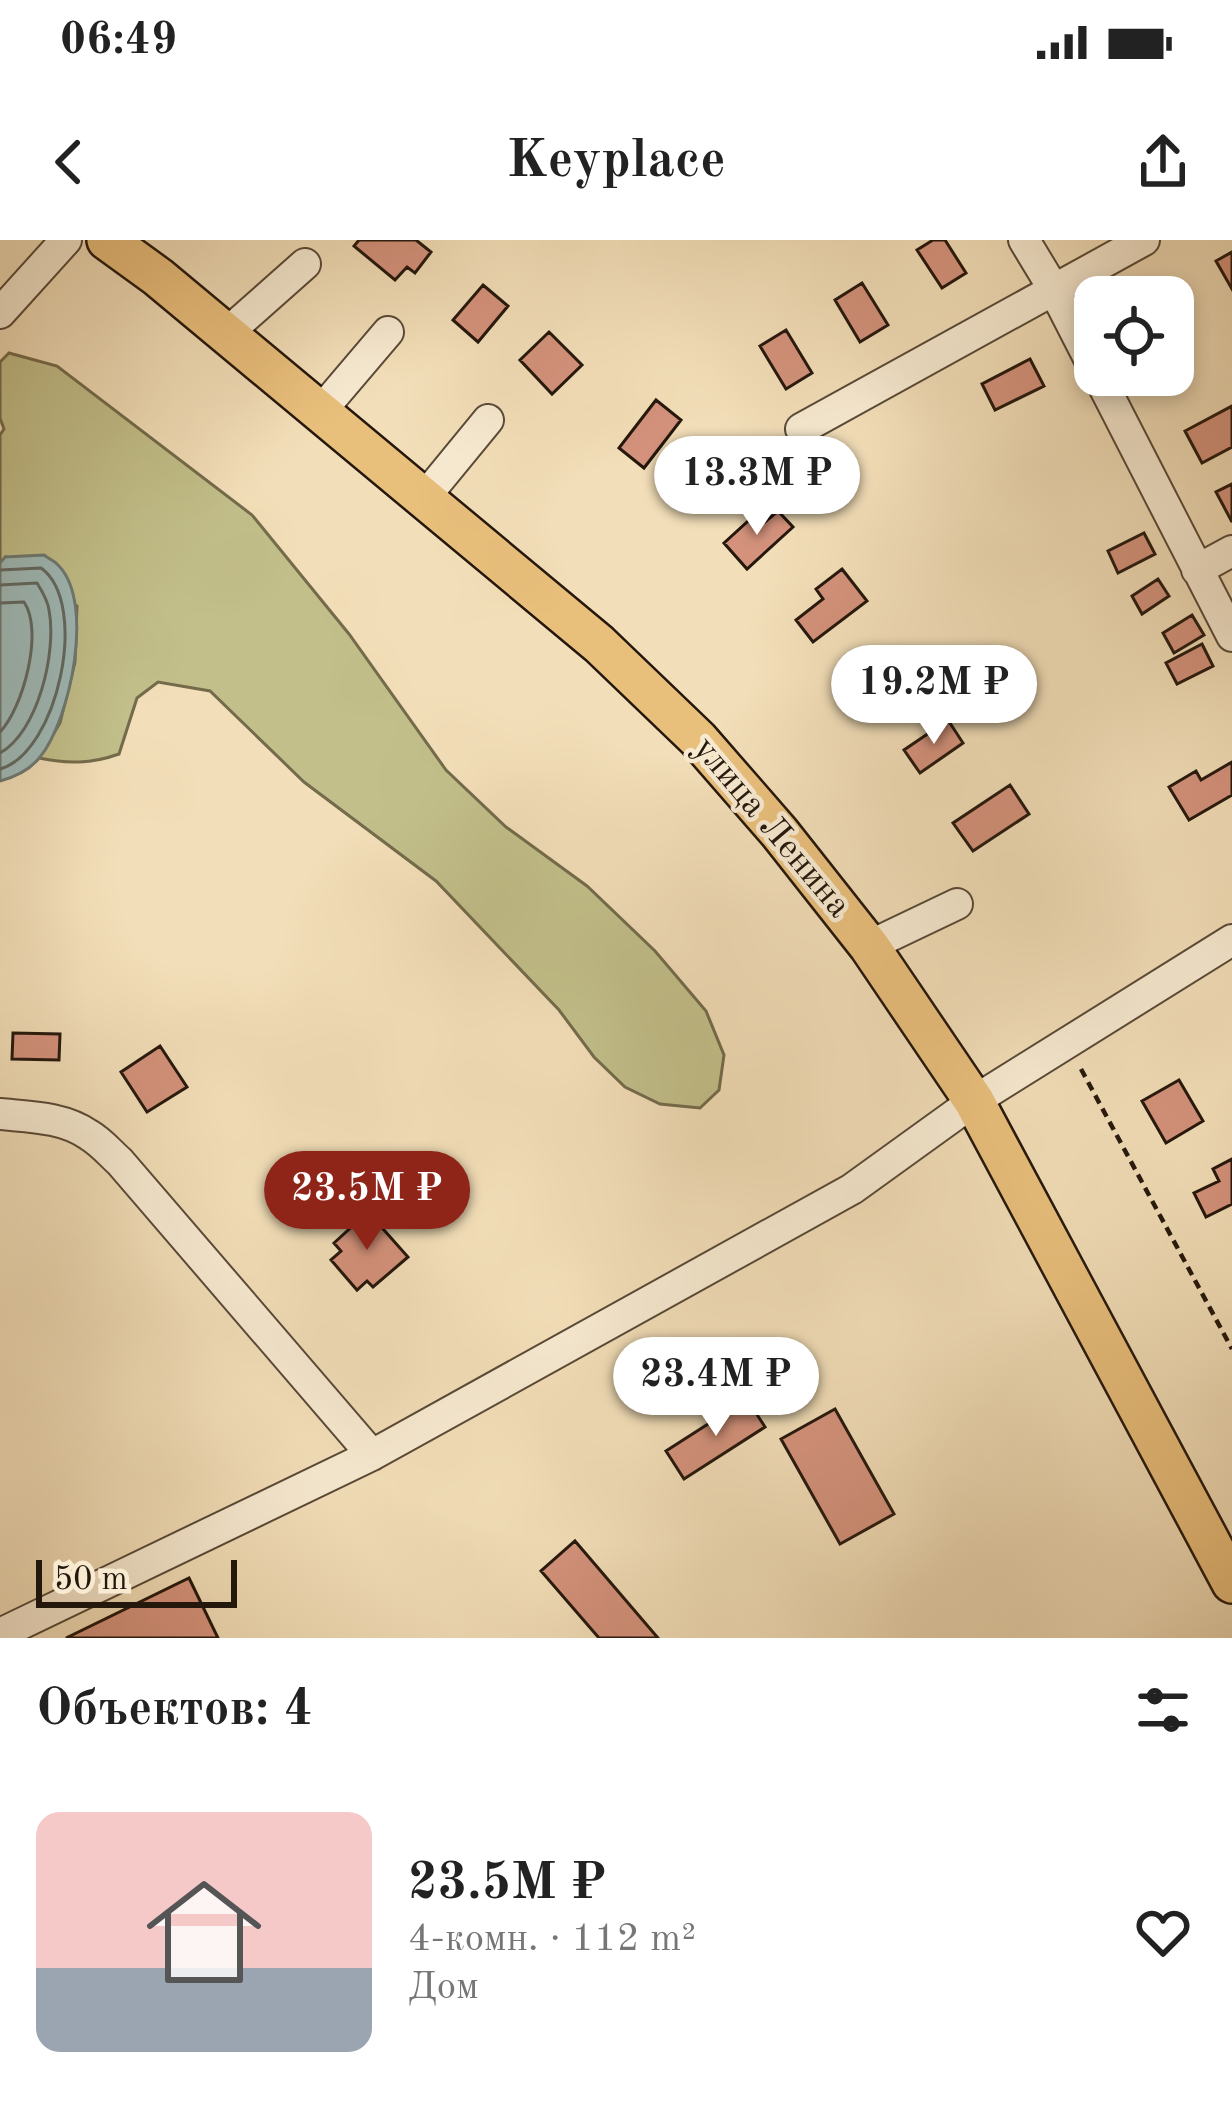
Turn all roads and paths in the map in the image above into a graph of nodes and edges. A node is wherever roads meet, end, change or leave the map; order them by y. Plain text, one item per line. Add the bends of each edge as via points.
1 (66, 240) edge
2 (107, 240) edge
3 (139, 240) edge
4 (1024, 240) edge
5 (1144, 240) edge
6 (305, 264) dead end
7 (158, 277) junction
8 (1053, 288) junction
9 (0, 313) edge
10 (1074, 329) edge
11 (388, 332) dead end
12 (226, 334) junction
13 (1108, 396) edge
14 (320, 412) junction
15 (488, 420) dead end
16 (801, 429) dead end
17 (424, 498) junction
18 (1232, 551) edge
19 (1198, 570) junction
20 (1232, 636) edge
21 (957, 904) dead end
22 (1232, 940) edge
23 (869, 946) junction
24 (1066, 1043) junction
25 (974, 1101) junction
26 (0, 1114) edge
27 (1232, 1349) edge
28 (372, 1455) junction
29 (1232, 1583) edge
30 (0, 1634) edge

1 - 9 street
2 - 7 main road, улица Ленина
3 - 7 main road
4 - 8 street
5 - 8 street
6 - 12 street
7 - 12 main road, улица Ленина
8 - 10 street
8 - 16 street
11 - 14 street
12 - 14 main road, улица Ленина
13 - 19 street
14 - 17 main road, улица Ленина
15 - 17 street
17 - 23 main road, улица Ленина via 698,739
18 - 19 street
19 - 20 street
21 - 23 street
22 - 24 street
23 - 25 main road, улица Ленина
24 - 25 street
24 - 27 path
25 - 28 street via 852,1189
25 - 29 main road, улица Ленина
26 - 28 street via 68,1125 120,1162
28 - 30 street

